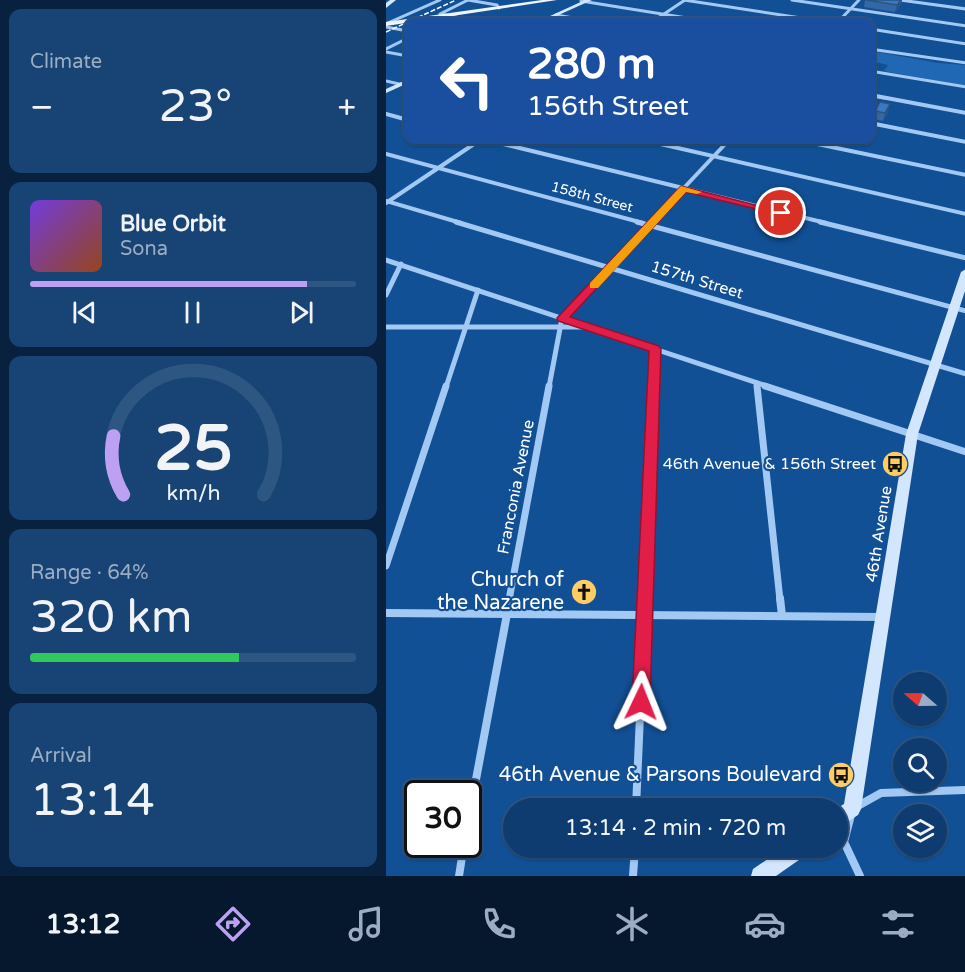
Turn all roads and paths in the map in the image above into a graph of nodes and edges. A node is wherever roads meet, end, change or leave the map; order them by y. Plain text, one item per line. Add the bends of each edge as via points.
1 (393, 0) edge
2 (440, 0) edge
3 (468, 0) edge
4 (554, 0) edge
5 (684, 0) edge
6 (792, 0) edge
7 (859, 0) edge
8 (900, 0) edge
9 (584, 1) edge
10 (386, 5) edge
11 (499, 8) junction
12 (851, 9) junction
13 (965, 9) edge
14 (664, 14) junction
15 (443, 15) junction
16 (556, 15) junction
17 (412, 18) edge
18 (459, 18) edge
19 (549, 18) edge
20 (573, 18) edge
21 (658, 18) edge
22 (688, 18) edge
23 (801, 18) edge
24 (842, 18) edge
25 (402, 19) joint
26 (386, 25) edge
27 (965, 26) edge
28 (404, 30) edge
29 (875, 30) edge
30 (404, 40) edge
31 (965, 44) edge
32 (386, 50) edge
33 (875, 50) edge
34 (404, 55) edge
35 (965, 63) edge
36 (875, 72) edge
37 (386, 81) edge
38 (404, 85) edge
39 (404, 85) edge
40 (965, 87) edge
41 (386, 91) edge
42 (875, 96) edge
43 (965, 113) edge
44 (386, 114) edge
45 (404, 119) edge
46 (875, 124) edge
47 (965, 142) edge
48 (474, 144) edge
49 (504, 144) edge
50 (660, 144) edge
51 (725, 144) edge
52 (817, 144) edge
53 (386, 154) edge
54 (714, 156) junction
55 (438, 168) junction
56 (965, 175) edge
57 (684, 188) junction
58 (387, 202) edge
59 (965, 214) edge
60 (650, 225) junction
61 (965, 258) edge
62 (386, 260) edge
63 (401, 264) junction
64 (610, 268) junction
65 (965, 272) edge
66 (478, 290) junction
67 (386, 296) edge
68 (960, 310) edge
69 (562, 318) junction
70 (386, 327) edge
71 (561, 327) junction
72 (587, 327) junction
73 (466, 328) junction
74 (655, 349) junction
75 (935, 365) junction
76 (965, 374) edge
77 (757, 383) junction
78 (912, 434) junction
79 (965, 452) edge
80 (386, 566) edge
81 (386, 613) edge
82 (507, 614) junction
83 (644, 615) junction
84 (782, 616) junction
85 (882, 617) junction
86 (476, 780) edge
87 (965, 790) edge
88 (636, 798) edge
89 (852, 808) junction
90 (848, 811) edge
91 (462, 858) edge
92 (635, 858) edge
93 (785, 858) edge
94 (459, 876) edge
95 (634, 876) edge
96 (760, 876) edge
97 (860, 876) edge

1 - 10 street
2 - 25 street
3 - 11 street
3 - 15 street
4 - 11 main road
5 - 14 street
5 - 23 street
6 - 12 street
7 - 12 street
8 - 13 street
9 - 14 street
9 - 16 street
11 - 15 main road
12 - 24 street
12 - 27 street
14 - 21 street
14 - 22 street
15 - 17 main road
15 - 18 street
16 - 19 street
16 - 20 street
25 - 26 main road
26 - 28 street
29 - 31 street
30 - 32 street
32 - 34 street
33 - 35 street
36 - 40 street
37 - 38 street
39 - 41 street
42 - 43 street
44 - 45 street
46 - 47 street
48 - 55 street
49 - 57 street
50 - 54 street
51 - 54 street
52 - 56 street
53 - 55 street, 158th Street
54 - 57 street
54 - 59 street
55 - 58 street
55 - 60 street, 158th Street
57 - 60 street
57 - 61 street
58 - 64 street, 157th Street
60 - 64 street
60 - 68 street, 158th Street
62 - 63 street
63 - 66 street
63 - 67 street
64 - 69 street
64 - 75 street, 157th Street
65 - 68 street, 46th Avenue
66 - 69 street
66 - 73 street
68 - 75 street, 46th Avenue
69 - 71 street, Franconia Avenue
69 - 72 street
70 - 73 street
71 - 72 street
71 - 73 street
71 - 82 street, Franconia Avenue
72 - 74 street
73 - 80 street
74 - 77 street
74 - 83 street
75 - 76 street, 157th Street
75 - 78 street, 46th Avenue
77 - 78 street
77 - 84 street
78 - 79 street
78 - 85 street, 46th Avenue
81 - 82 street
82 - 83 street
82 - 86 street, Franconia Avenue
83 - 84 street
83 - 88 street
84 - 85 street
85 - 89 street, 46th Avenue
87 - 89 street via 881,792
89 - 90 street
89 - 97 street via 844,842
91 - 94 street
92 - 95 street
93 - 96 street

